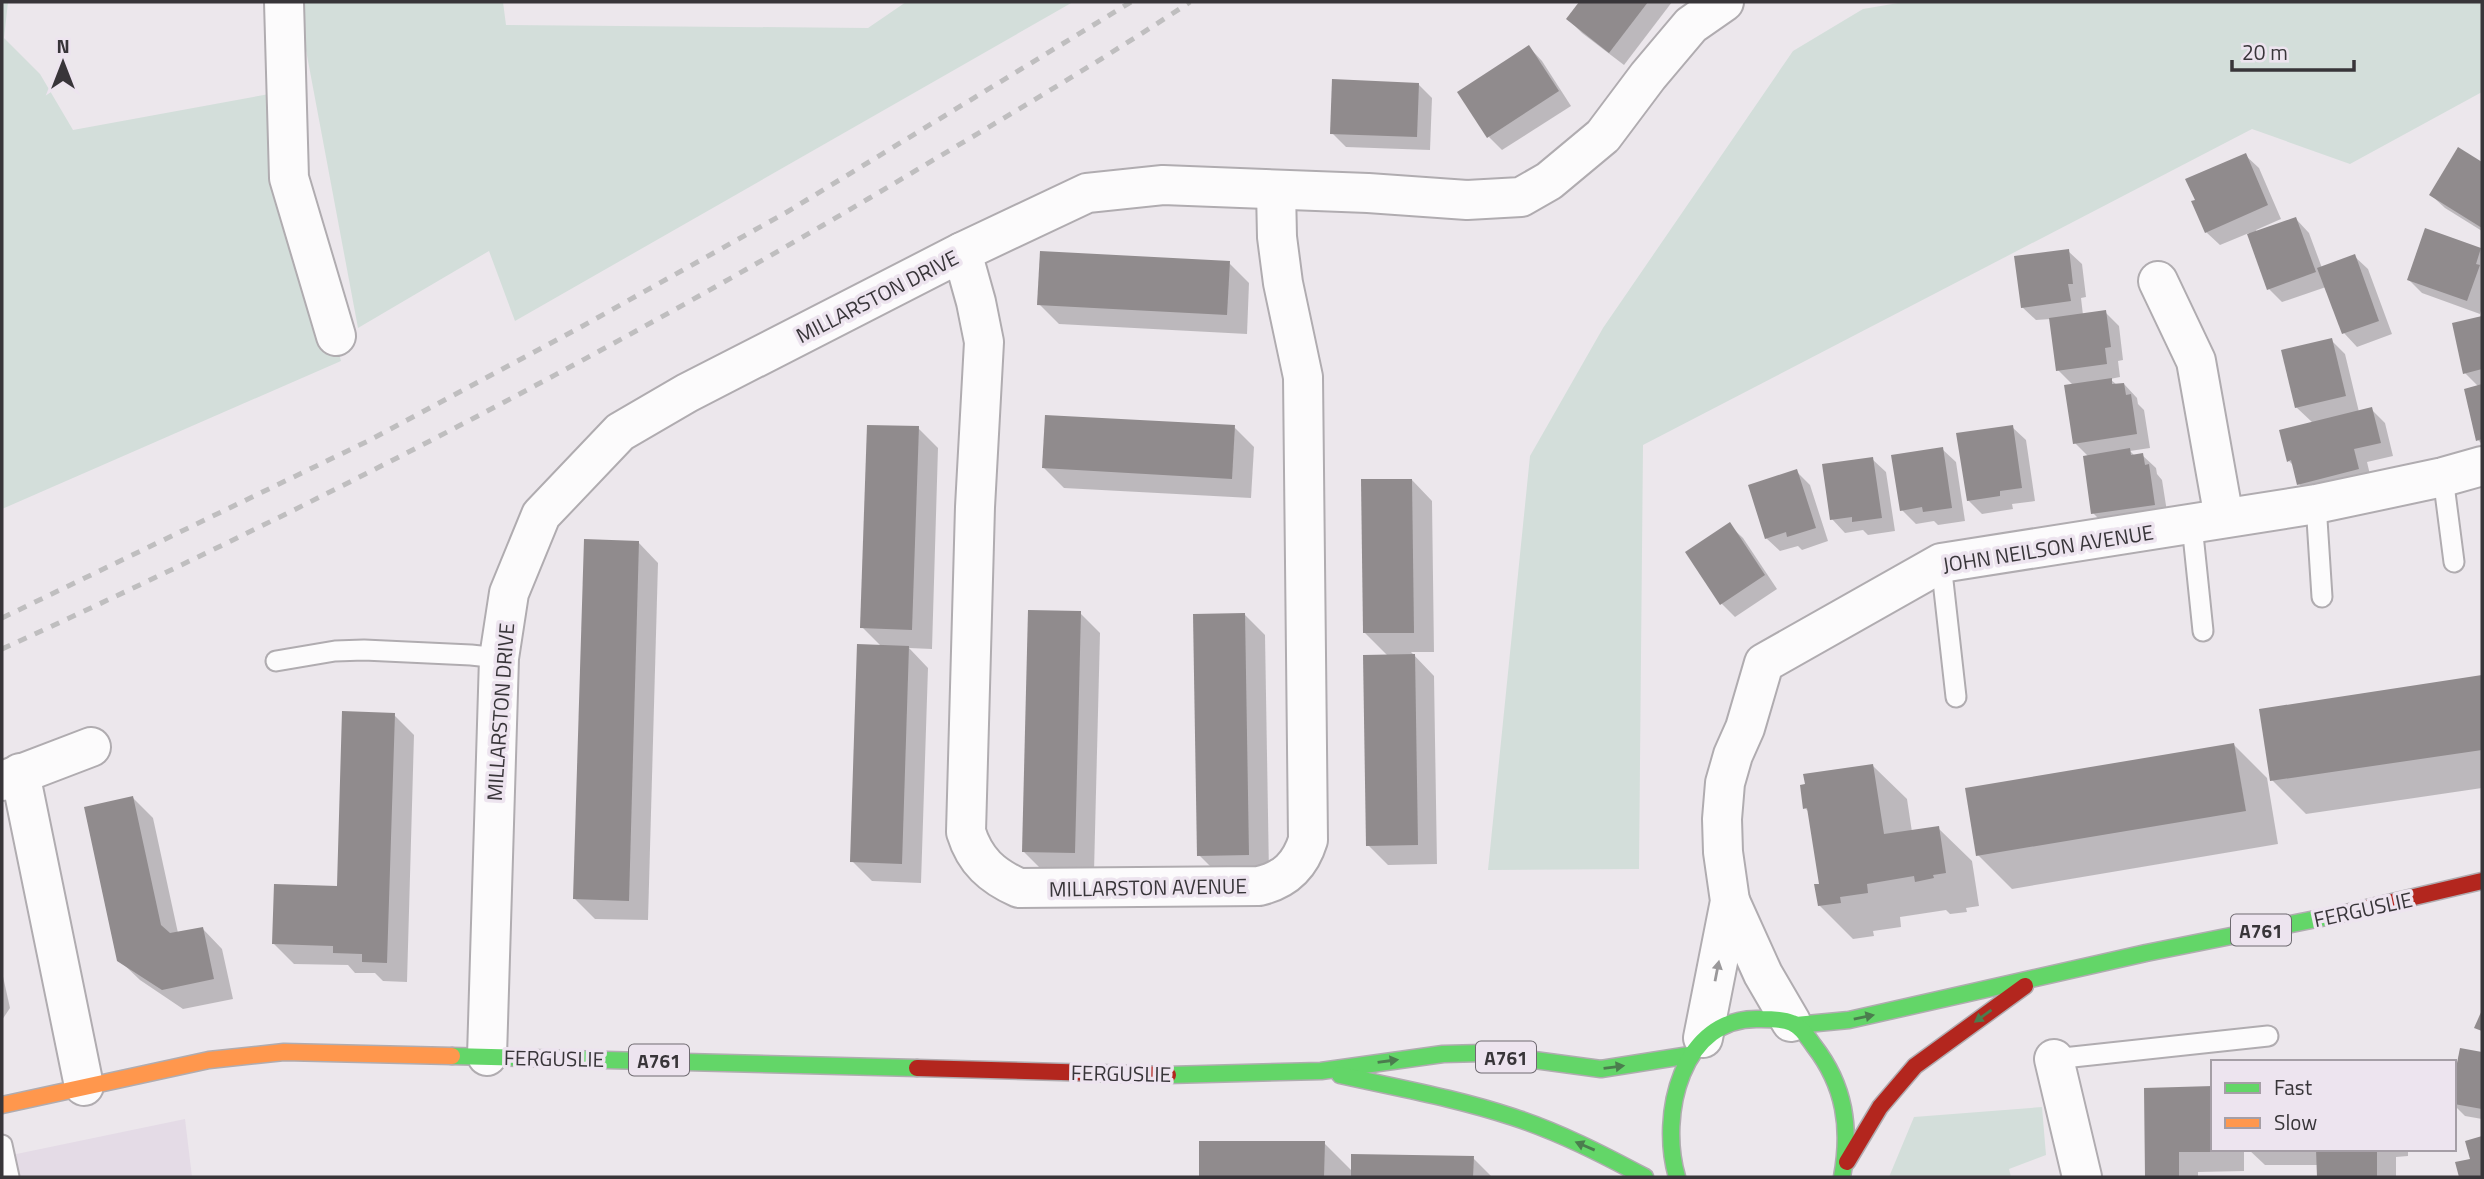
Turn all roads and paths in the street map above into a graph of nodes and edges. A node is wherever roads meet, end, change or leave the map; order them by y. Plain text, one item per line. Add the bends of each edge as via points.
1 (284, 2) edge
2 (1724, 2) edge
3 (1276, 190) junction
4 (962, 252) junction
5 (2158, 281) dead end
6 (336, 336) dead end
7 (2482, 466) edge
8 (2443, 477) junction
9 (2316, 504) junction
10 (2208, 522) junction
11 (2454, 562) dead end
12 (1941, 563) junction
13 (2322, 597) dead end
14 (2203, 631) dead end
15 (499, 658) junction
16 (276, 661) dead end
17 (1956, 697) dead end
18 (91, 747) dead end
19 (11, 777) edge
20 (2482, 881) edge
21 (1730, 901) junction
22 (2038, 976) junction
23 (1794, 1023) junction
24 (2268, 1036) dead end
25 (1697, 1046) junction
26 (488, 1056) junction
27 (2054, 1059) joint
28 (1321, 1071) junction
29 (83, 1086) junction
30 (2, 1105) edge
31 (2, 1145) edge
32 (1844, 1171) edge
33 (9, 1177) edge
34 (1645, 1177) edge
35 (1677, 1177) edge
36 (2082, 1177) edge

1 - 6 street via 289,178
2 - 3 street, MILLARSTON DRIVE via 1691,25 1603,136 1549,181 1521,197 1467,200
3 - 4 street, MILLARSTON DRIVE via 1163,185 1087,193
3 - 4 street, MILLARSTON AVENUE via 1283,283 1303,377 1308,840 1287,875 1259,886 1019,888 990,873 971,847 966,818 984,342
4 - 15 street, MILLARSTON DRIVE via 620,432 541,515 509,593
5 - 10 street via 2196,361
7 - 8 street, JOHN NEILSON AVENUE
8 - 9 street, JOHN NEILSON AVENUE
8 - 11 lane
9 - 10 street, JOHN NEILSON AVENUE
9 - 13 lane
10 - 12 street, JOHN NEILSON AVENUE
10 - 14 lane
12 - 17 lane
12 - 21 street, JOHN NEILSON AVENUE via 1764,663 1725,783 1723,852
15 - 16 lane via 364,650
15 - 26 street, MILLARSTON DRIVE
18 - 19 street
19 - 29 street
20 - 22 main road, FERGUSLIE / A761
21 - 23 street, JOHN NEILSON AVENUE via 1763,974
25 -> 21 street, JOHN NEILSON AVENUE
23 -> 22 main road, FERGUSLIE via 1849,1020
22 -> 32 main road, FERGUSLIE via 1915,1066 1880,1107
23 - 25 main road, A761 via 1737,1019 1718,1027
23 - 32 main road via 1818,1050 1841,1096 1848,1123
24 - 27 lane
28 -> 25 main road, FERGUSLIE / A761 via 1443,1054 1483,1054 1601,1069
25 - 35 main road via 1679,1079 1672,1105 1669,1136
26 - 28 main road, FERGUSLIE / A761 via 1152,1074
26 - 29 main road, FERGUSLIE / A761 via 247,1055
27 - 36 street
34 -> 28 main road, FERGUSLIE / A761 via 1514,1117
29 - 30 main road, FERGUSLIE / A761
31 - 33 lane

